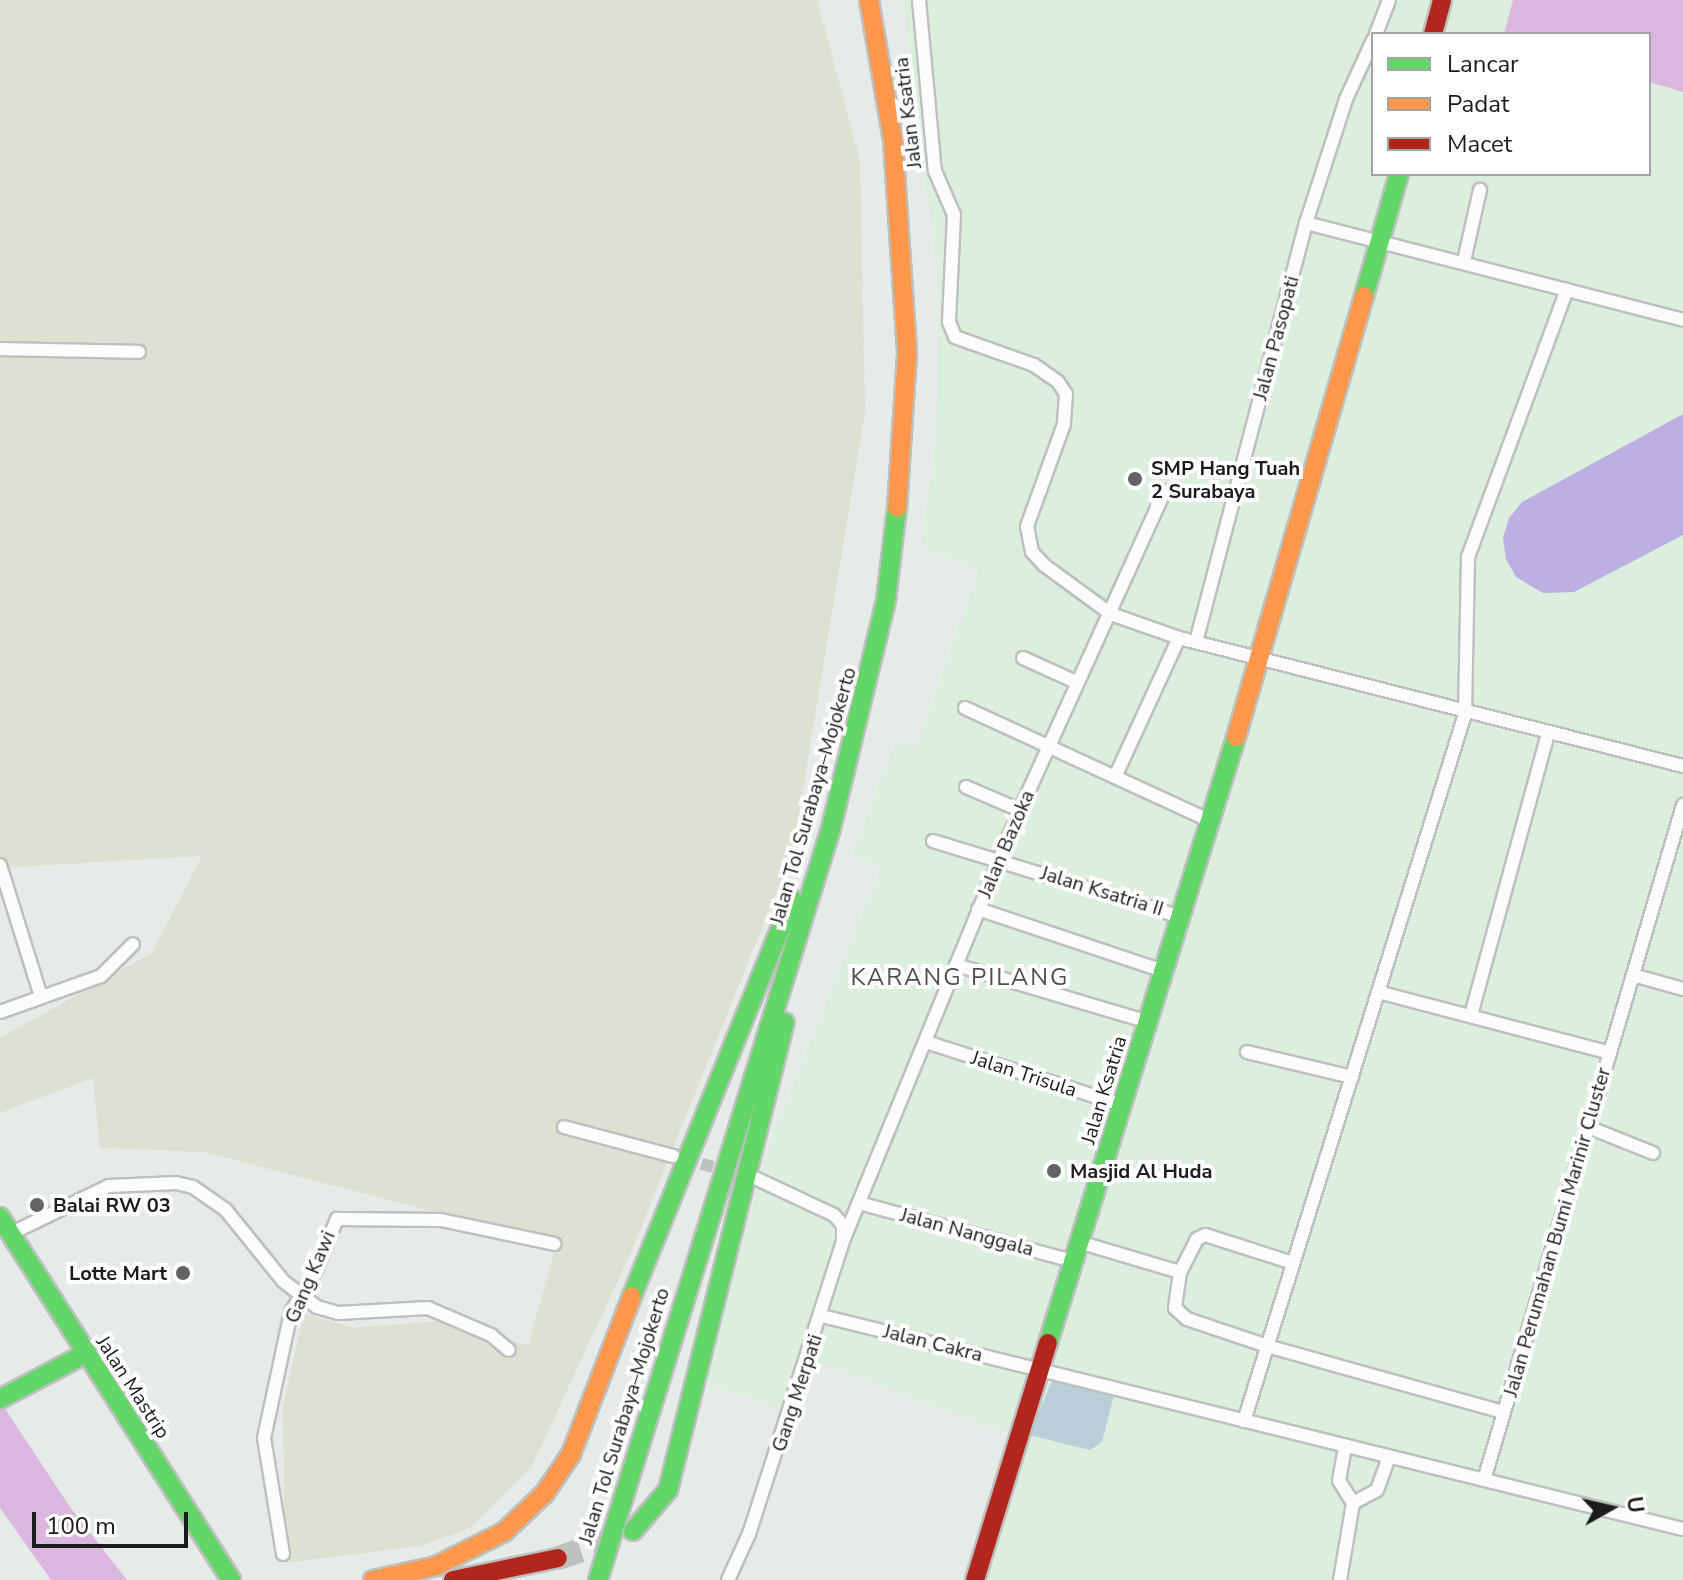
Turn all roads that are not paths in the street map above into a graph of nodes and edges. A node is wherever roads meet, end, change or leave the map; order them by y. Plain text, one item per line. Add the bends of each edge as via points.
1 (854, 0) edge
2 (869, 0) edge
3 (919, 0) edge
4 (1389, 0) edge
5 (1442, 0) edge
6 (1377, 32) edge
7 (1434, 32) edge
8 (1371, 44) edge
9 (1398, 176) edge
10 (1480, 190) dead end
11 (1306, 223) junction
12 (1382, 239) junction
13 (1464, 261) junction
14 (1567, 290) junction
15 (1683, 320) edge
16 (0, 349) edge
17 (139, 352) dead end
18 (1165, 491) dead end
19 (1111, 614) junction
20 (1179, 638) junction
21 (1196, 642) junction
22 (1023, 658) dead end
23 (1260, 658) junction
24 (1078, 683) junction
25 (965, 708) dead end
26 (1465, 714) junction
27 (1548, 733) junction
28 (1047, 747) junction
29 (1683, 766) edge
30 (1115, 777) junction
31 (966, 787) dead end
32 (1683, 805) edge
33 (1020, 810) junction
34 (1209, 820) junction
35 (933, 841) dead end
36 (999, 859) junction
37 (0, 865) edge
38 (817, 871) junction
39 (792, 899) junction
40 (978, 909) junction
41 (1179, 916) junction
42 (133, 944) dead end
43 (956, 965) junction
44 (1163, 971) junction
45 (1633, 975) junction
46 (1683, 989) edge
47 (1378, 992) junction
48 (41, 997) junction
49 (0, 1012) edge
50 (1471, 1015) junction
51 (1148, 1022) junction
52 (926, 1042) junction
53 (1247, 1052) dead end
54 (1610, 1053) junction
55 (1352, 1077) junction
56 (1122, 1105) junction
57 (564, 1127) dead end
58 (1588, 1127) junction
59 (1653, 1153) dead end
60 (673, 1156) tunnel mouth
61 (755, 1178) dead end
62 (859, 1203) junction
63 (0, 1217) edge
64 (10, 1234) junction
65 (843, 1241) junction
66 (1082, 1243) junction
67 (555, 1244) dead end
68 (1076, 1262) junction
69 (1293, 1263) junction
70 (1180, 1272) junction
71 (301, 1298) junction
72 (822, 1316) junction
73 (1267, 1346) junction
74 (509, 1350) dead end
75 (85, 1354) junction
76 (1044, 1370) junction
77 (0, 1399) edge
78 (1504, 1412) junction
79 (1244, 1421) junction
80 (1345, 1446) junction
81 (1389, 1457) junction
82 (1484, 1480) junction
83 (1353, 1503) junction
84 (1683, 1529) edge
85 (633, 1531) tunnel mouth
86 (283, 1554) dead end
87 (558, 1558) tunnel mouth
88 (231, 1580) edge
89 (373, 1580) edge
90 (453, 1580) edge
91 (582, 1580) edge
92 (598, 1580) edge
93 (728, 1580) edge
94 (975, 1580) edge
95 (1340, 1580) edge

1 - 39 main road, Jalan Tol Surabaya–Mojokerto via 886,221 891,355 886,465 860,655
2 - 38 main road, Jalan Tol Surabaya–Mojokerto via 884,73 901,214 907,354 902,463 886,600 867,691
3 - 19 street, Jalan Ksatria via 933,156 954,215 949,322 955,337 1034,365 1066,394 1064,424 1032,503 1027,540 1044,565
4 - 6 street
5 - 7 main road
8 - 11 street, Jalan Pasopati via 1346,99
9 - 12 main road, Jalan Ksatria
10 - 13 street
11 - 12 street
11 - 21 street, Jalan Pasopati
12 - 13 street
12 - 23 main road, Jalan Ksatria
13 - 14 street
14 - 15 street
14 - 26 street via 1468,557
16 - 17 street
18 - 19 street, Jalan Bazoka
19 - 20 street, Jalan Ksatria
19 - 24 street, Jalan Bazoka
20 - 21 street, Jalan Ksatria
20 - 30 street
21 - 23 street, Jalan Ksatria
22 - 24 street
23 - 26 street
23 - 34 main road, Jalan Ksatria
24 - 28 street, Jalan Bazoka
25 - 28 street
26 - 27 street
26 - 47 street
27 - 29 street
27 - 50 street
28 - 30 street
28 - 33 street, Jalan Bazoka
30 - 34 street
31 - 33 street
32 - 45 street, Jalan Perumahan Bumi Marinir Cluster
33 - 36 street, Jalan Bazoka
34 - 41 main road, Jalan Ksatria
35 - 36 street, Jalan Ksatria II
36 - 40 street, Jalan Bazoka
36 - 41 street, Jalan Ksatria II
37 - 48 street
38 - 85 main road via 751,1164 668,1490
38 - 92 main road, Jalan Tol Surabaya–Mojokerto
39 - 89 main road via 741,1015 571,1454 545,1493 504,1532 436,1566
39 - 91 main road, Jalan Tol Surabaya–Mojokerto
40 - 43 street, Jalan Bazoka
40 - 44 street
41 - 44 main road, Jalan Ksatria
42 - 48 street via 101,976
43 - 51 street
43 - 52 street, Jalan Bazoka
44 - 51 main road, Jalan Ksatria
45 - 46 street
45 - 54 street, Jalan Perumahan Bumi Marinir Cluster
47 - 50 street, Jalan Perumahan Bumi Marinir Cluster
47 - 55 street
48 - 49 street
50 - 54 street, Jalan Perumahan Bumi Marinir Cluster
51 - 56 main road, Jalan Ksatria
52 - 56 street, Jalan Trisula
52 - 62 street, Jalan Bazoka
53 - 55 street
54 - 58 street, Jalan Perumahan Bumi Marinir Cluster
55 - 69 street
56 - 66 main road, Jalan Ksatria
57 - 60 street
58 - 59 street
58 - 78 street, Jalan Perumahan Bumi Marinir Cluster
61 - 65 street via 834,1215 843,1225
62 - 65 street, Gang Merpati
62 - 68 street, Jalan Nanggala
63 - 64 main road, Jalan Mastrip
64 - 71 street via 109,1186 176,1183 193,1187 225,1209
64 - 75 main road, Jalan Mastrip
65 - 72 street, Gang Merpati
66 - 68 main road, Jalan Ksatria
66 - 70 street
67 - 71 street, Gang Kawi via 441,1220 342,1217 332,1224
68 - 76 main road, Jalan Ksatria
69 - 70 street via 1205,1235 1197,1239
69 - 73 street
70 - 73 street, Jalan Perumahan Bumi Marinir Cluster via 1175,1308 1179,1315
71 - 74 street via 338,1313 412,1307 443,1311
71 - 86 street, Gang Kawi via 291,1312 264,1438
72 - 76 street, Jalan Cakra
72 - 93 street, Gang Merpati via 749,1534
73 - 78 street, Jalan Perumahan Bumi Marinir Cluster
73 - 79 street
75 - 77 main road
75 - 88 main road, Jalan Mastrip
76 - 79 street
76 - 94 main road, Jalan Ksatria
78 - 82 street, Jalan Perumahan Bumi Marinir Cluster
79 - 80 street
80 - 81 street
80 - 83 street via 1339,1481
81 - 82 street
81 - 83 street via 1377,1490
82 - 84 street
83 - 95 street
87 - 90 main road

